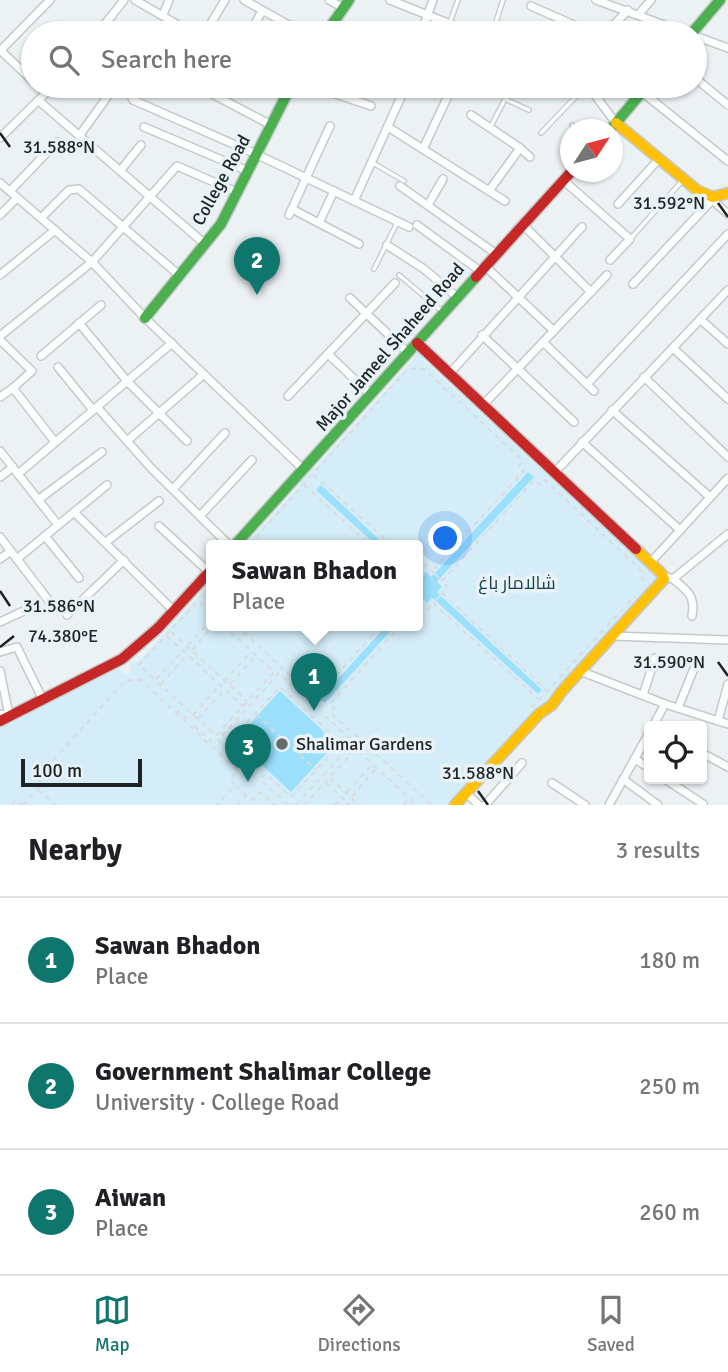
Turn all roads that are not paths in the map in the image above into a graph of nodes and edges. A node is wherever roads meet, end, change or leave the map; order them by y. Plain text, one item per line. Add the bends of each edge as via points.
1 (50, 0) edge
2 (124, 0) edge
3 (135, 0) edge
4 (169, 0) edge
5 (225, 0) edge
6 (244, 0) edge
7 (329, 0) edge
8 (390, 0) edge
9 (433, 0) edge
10 (458, 0) edge
11 (503, 0) edge
12 (598, 0) edge
13 (651, 0) edge
14 (720, 0) edge
15 (346, 4) edge
16 (530, 6) dead end
17 (628, 10) junction
18 (262, 11) junction
19 (639, 14) junction
20 (163, 15) junction
21 (427, 15) junction
22 (29, 21) edge
23 (107, 21) edge
24 (171, 21) edge
25 (212, 21) edge
26 (257, 21) edge
27 (281, 21) edge
28 (334, 21) edge
29 (425, 21) edge
30 (442, 21) edge
31 (450, 21) edge
32 (498, 21) edge
33 (564, 21) edge
34 (617, 21) edge
35 (656, 21) edge
36 (704, 21) edge
37 (21, 30) edge
38 (707, 40) edge
39 (728, 48) edge
40 (0, 51) edge
41 (21, 70) edge
42 (707, 88) edge
43 (42, 98) edge
44 (106, 98) edge
45 (132, 98) edge
46 (220, 98) edge
47 (283, 98) edge
48 (347, 98) edge
49 (401, 98) edge
50 (447, 98) dead end
51 (575, 98) edge
52 (595, 98) edge
53 (637, 98) edge
54 (655, 98) edge
55 (39, 101) junction
56 (728, 105) edge
57 (371, 106) dead end
58 (529, 110) dead end
59 (471, 115) dead end
60 (608, 119) edge
61 (619, 119) edge
62 (271, 125) junction
63 (330, 126) dead end
64 (144, 127) dead end
65 (388, 127) junction
66 (490, 128) junction
67 (541, 132) dead end
68 (623, 133) edge
69 (79, 136) junction
70 (0, 138) edge
71 (57, 142) dead end
72 (141, 145) dead end
73 (520, 148) junction
74 (423, 149) junction
75 (256, 154) junction
76 (530, 157) dead end
77 (659, 159) junction
78 (728, 161) edge
79 (372, 162) junction
80 (120, 171) junction
81 (248, 171) junction
82 (306, 178) junction
83 (443, 179) dead end
84 (684, 179) junction
85 (561, 182) edge
86 (573, 182) edge
87 (0, 183) edge
88 (402, 183) joint
89 (10, 191) junction
90 (334, 191) junction
91 (489, 191) junction
92 (237, 192) junction
93 (728, 193) edge
94 (150, 197) junction
95 (17, 198) junction
96 (710, 199) junction
97 (354, 201) junction
98 (505, 201) dead end
99 (618, 204) dead end
100 (428, 205) junction
101 (728, 214) edge
102 (0, 215) edge
103 (41, 218) junction
104 (397, 221) junction
105 (319, 223) junction
106 (522, 224) junction
107 (582, 227) dead end
108 (122, 228) junction
109 (55, 230) junction
110 (728, 234) edge
111 (630, 239) junction
112 (205, 244) junction
113 (359, 244) dead end
114 (387, 245) junction
115 (495, 253) junction
116 (555, 257) junction
117 (610, 260) dead end
118 (92, 262) junction
119 (482, 268) junction
120 (374, 269) dead end
121 (0, 275) edge
122 (180, 275) junction
123 (400, 275) dead end
124 (607, 275) dead end
125 (395, 283) dead end
126 (633, 284) dead end
127 (728, 290) edge
128 (591, 292) junction
129 (457, 297) junction
130 (518, 297) junction
131 (350, 298) dead end
132 (101, 305) dead end
133 (366, 313) junction
134 (444, 313) junction
135 (145, 317) junction
136 (700, 319) junction
137 (79, 323) junction
138 (554, 331) junction
139 (482, 335) junction
140 (1, 341) edge
141 (543, 342) junction
142 (172, 343) junction
143 (417, 343) junction
144 (728, 344) edge
145 (673, 348) junction
146 (408, 353) junction
147 (328, 354) junction
148 (41, 356) dead end
149 (58, 367) dead end
150 (518, 369) junction
151 (450, 373) junction
152 (204, 374) junction
153 (644, 377) junction
154 (127, 381) junction
155 (587, 384) junction
156 (13, 388) junction
157 (594, 391) dead end
158 (371, 395) junction
159 (288, 396) dead end
160 (0, 397) edge
161 (728, 399) edge
162 (483, 405) junction
163 (95, 409) junction
164 (612, 410) junction
165 (159, 413) junction
166 (574, 422) dead end
167 (225, 433) dead end
168 (127, 441) junction
169 (187, 441) dead end
170 (55, 442) junction
171 (582, 442) junction
172 (0, 451) edge
173 (102, 452) dead end
174 (728, 457) edge
175 (251, 460) dead end
176 (15, 470) junction
177 (309, 472) junction
178 (554, 473) junction
179 (0, 477) edge
180 (728, 478) edge
181 (107, 485) dead end
182 (173, 489) junction
183 (710, 497) junction
184 (38, 500) junction
185 (159, 501) dead end
186 (74, 512) junction
187 (200, 516) junction
188 (58, 525) junction
189 (159, 526) dead end
190 (680, 530) junction
191 (728, 534) edge
192 (45, 536) junction
193 (0, 537) edge
194 (224, 540) edge
195 (240, 540) edge
196 (106, 542) junction
197 (11, 551) junction
198 (0, 559) edge
199 (17, 559) junction
200 (124, 561) junction
201 (650, 563) junction
202 (206, 567) edge
203 (206, 575) edge
204 (79, 578) dead end
205 (668, 578) junction
206 (49, 601) dead end
207 (32, 607) dead end
208 (174, 611) junction
209 (67, 615) dead end
210 (692, 615) dead end
211 (0, 622) edge
212 (612, 636) junction
213 (728, 640) edge
214 (0, 652) edge
215 (655, 658) dead end
216 (695, 666) dead end
217 (0, 671) edge
218 (580, 671) junction
219 (728, 684) edge
220 (642, 695) junction
221 (42, 698) junction
222 (666, 704) junction
223 (678, 708) junction
224 (3, 717) edge
225 (656, 721) edge
226 (718, 721) junction
227 (728, 724) edge
228 (644, 742) edge
229 (707, 756) edge
230 (635, 759) junction
231 (522, 763) dead end
232 (644, 765) edge
233 (728, 766) edge
234 (623, 779) junction
235 (552, 783) dead end
236 (673, 784) edge
237 (466, 793) junction
238 (703, 803) edge
239 (455, 805) edge
240 (479, 805) edge
241 (485, 805) edge
242 (585, 805) edge
243 (609, 805) edge
244 (658, 805) edge

1 - 22 street
2 - 23 street
3 - 20 street
4 - 20 street
5 - 25 street
6 - 18 street
7 - 15 street
8 - 21 street
9 - 21 street
10 - 31 lane
11 - 32 lane
12 - 17 street
13 - 19 street
14 - 36 street
15 - 28 street
16 - 33 street
17 - 19 street
17 - 34 street
18 - 26 street
18 - 27 street
19 - 35 street
20 - 24 street
21 - 29 street
21 - 30 street
37 - 40 street
38 - 39 street
40 - 41 street
42 - 56 street
43 - 55 street
44 - 69 street
45 - 75 street
46 - 62 street
47 - 62 street, College Road
48 - 57 street
49 - 65 street
50 - 74 street
51 - 67 lane
52 - 60 street
53 - 61 street
54 - 78 street
55 - 69 street
55 - 70 street
58 - 66 lane via 505,99
59 - 66 street
62 - 75 street, College Road
63 - 82 street
64 - 81 street
65 - 74 street
65 - 79 street
66 - 73 street
68 - 77 street
69 - 80 street
71 - 89 street
72 - 80 street
73 - 76 street
73 - 91 street
74 - 91 street
75 - 81 street, College Road
75 - 82 street
77 - 84 street
77 - 99 street
79 - 88 lane
79 - 97 street
80 - 94 street
81 - 92 street, College Road
82 - 90 street
82 - 105 street via 290,212
83 - 100 street
84 - 96 street
84 - 111 lane
85 - 106 street, Major Jameel Shaheed Road
86 - 111 street
87 - 89 street
88 - 100 street
89 - 95 street
90 - 97 street
90 - 105 street
91 - 98 street
92 - 94 street via 177,166
92 - 112 street, College Road
93 - 96 street
94 - 108 street
94 - 112 street
95 - 102 street
95 - 103 street
96 - 101 street
96 - 126 street
97 - 104 street
100 - 115 street
103 - 108 street via 73,188
103 - 109 street
104 - 114 lane
104 - 119 street
105 - 113 street
106 - 115 street, Major Jameel Shaheed Road
106 - 116 street
107 - 116 street
108 - 118 street
108 - 122 street
109 - 118 street
109 - 121 street
110 - 155 street
111 - 117 street
112 - 122 street, College Road
114 - 120 lane
114 - 129 street
115 - 119 street, Major Jameel Shaheed Road
116 - 128 street
116 - 130 street
118 - 135 street
118 - 140 street
119 - 129 street, Major Jameel Shaheed Road
119 - 130 street
122 - 135 street, College Road
123 - 134 lane
124 - 128 street
125 - 133 street
127 - 136 street
128 - 138 street
129 - 134 street, Major Jameel Shaheed Road
130 - 138 street
130 - 139 street
131 - 133 street
132 - 137 street
133 - 146 street
133 - 147 street
134 - 143 street, Major Jameel Shaheed Road
135 - 142 street
136 - 144 street
136 - 145 street
137 - 148 street
137 - 154 street
138 - 141 street
139 - 150 street
139 - 151 street
140 - 156 street via 32,371
141 - 150 street
141 - 155 street
142 - 152 street
142 - 154 street
143 - 146 street, Major Jameel Shaheed Road
143 - 151 street
145 - 153 street
145 - 161 street
146 - 158 street, Major Jameel Shaheed Road
147 - 158 street
147 - 159 street
149 - 163 street
150 - 162 street
150 - 166 street
151 - 162 street
152 - 165 street
152 - 177 street
153 - 164 street
153 - 174 street
154 - 163 street
154 - 165 street
155 - 157 street
156 - 160 street
156 - 170 street
158 - 177 street, Major Jameel Shaheed Road
162 - 178 street
163 - 168 street
163 - 170 street
164 - 171 street
164 - 183 street
165 - 168 street
165 - 169 street
167 - 182 street
168 - 182 street
170 - 176 street
171 - 178 street
171 - 190 street
172 - 176 street
173 - 184 street
175 - 187 street
176 - 179 street
176 - 184 street
177 - 195 street, Major Jameel Shaheed Road
178 - 201 street
180 - 183 street
181 - 186 street
182 - 187 street
183 - 190 street
184 - 188 street
185 - 196 street
186 - 188 street
186 - 196 street
187 - 194 street
188 - 192 street
189 - 202 street
190 - 201 street
191 - 205 street
192 - 199 street
192 - 204 street
193 - 197 street
196 - 200 street
197 - 198 street
197 - 199 street
199 - 206 street
200 - 208 street
200 - 209 street
201 - 205 street
203 - 208 street
205 - 210 street via 691,595
205 - 212 street
207 - 211 street
208 - 221 street via 121,659
212 - 213 street
212 - 218 street
214 - 221 street via 17,647
215 - 220 street
216 - 223 street
217 - 224 street
218 - 220 street
218 - 237 street
219 - 226 street
220 - 222 street
221 - 224 street
222 - 223 street
222 - 225 street
223 - 226 street
226 - 227 street
228 - 230 street
229 - 233 street
230 - 232 street
230 - 234 street
231 - 241 street
234 - 243 street
234 - 244 street
235 - 242 street
236 - 238 street
237 - 239 street
237 - 240 street

